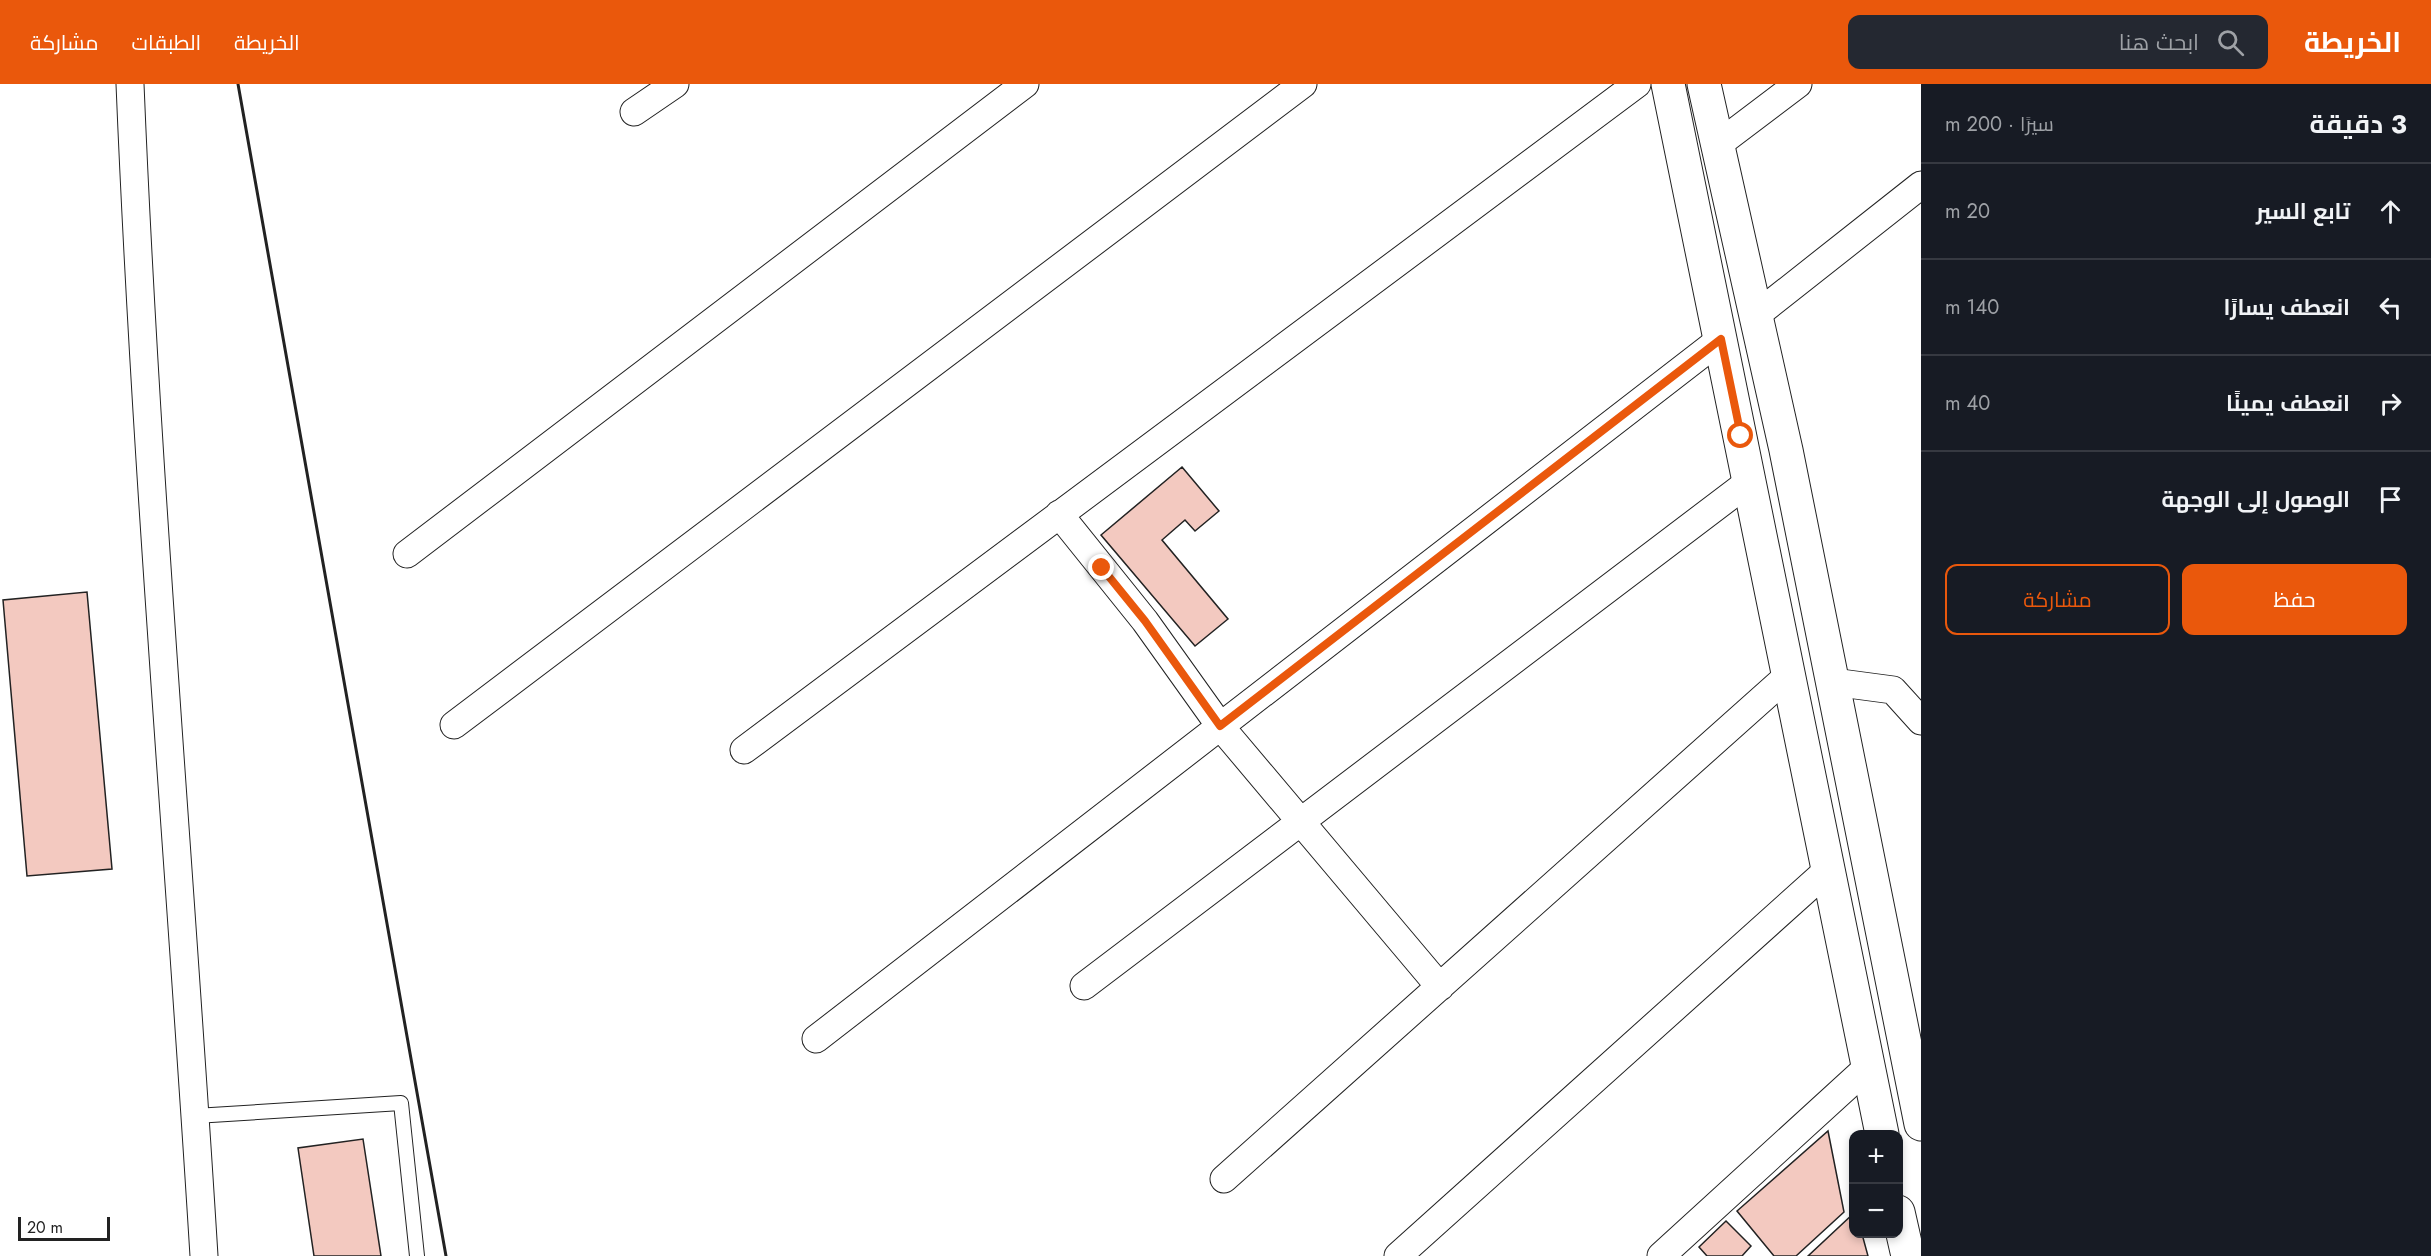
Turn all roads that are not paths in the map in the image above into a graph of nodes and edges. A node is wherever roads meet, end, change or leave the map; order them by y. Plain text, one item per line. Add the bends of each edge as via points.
1 (130, 84) edge
2 (675, 84) edge
3 (1025, 84) edge
4 (1303, 84) edge
5 (1637, 84) edge
6 (1668, 84) edge
7 (1704, 84) edge
8 (1798, 84) edge
9 (634, 112) dead end
10 (1716, 146) junction
11 (1921, 185) edge
12 (1755, 316) junction
13 (1721, 339) junction
14 (1750, 481) junction
15 (1059, 514) junction
16 (407, 554) dead end
17 (1790, 675) junction
18 (1833, 682) junction
19 (1921, 721) edge
20 (454, 725) dead end
21 (1220, 726) junction
22 (744, 750) dead end
23 (1300, 823) junction
24 (1830, 868) junction
25 (1084, 986) dead end
26 (1440, 987) junction
27 (816, 1039) dead end
28 (1868, 1067) junction
29 (195, 1116) junction
30 (1921, 1124) edge
31 (1881, 1130) edge
32 (1224, 1179) dead end
33 (1903, 1232) edge
34 (204, 1256) edge
35 (417, 1256) edge
36 (1398, 1256) edge
37 (1660, 1256) edge
38 (1908, 1256) edge

1 - 29 street via 150,481
2 - 9 street
3 - 16 street
4 - 20 street
5 - 15 street
6 - 13 main road
7 - 10 main road
8 - 10 street
10 - 12 main road
11 - 12 street
12 - 18 main road
13 - 14 main road
13 - 21 street
14 - 17 main road
14 - 23 street
15 - 21 street via 1145,621
15 - 22 street
17 - 24 main road
17 - 26 street
18 - 19 street via 1893,690
18 - 30 main road
21 - 23 street
21 - 27 street
23 - 25 street
23 - 26 street
24 - 28 main road
24 - 36 street
26 - 32 street
28 - 31 main road
28 - 37 street
29 - 34 street
29 - 35 lane via 401,1103
33 - 38 main road

